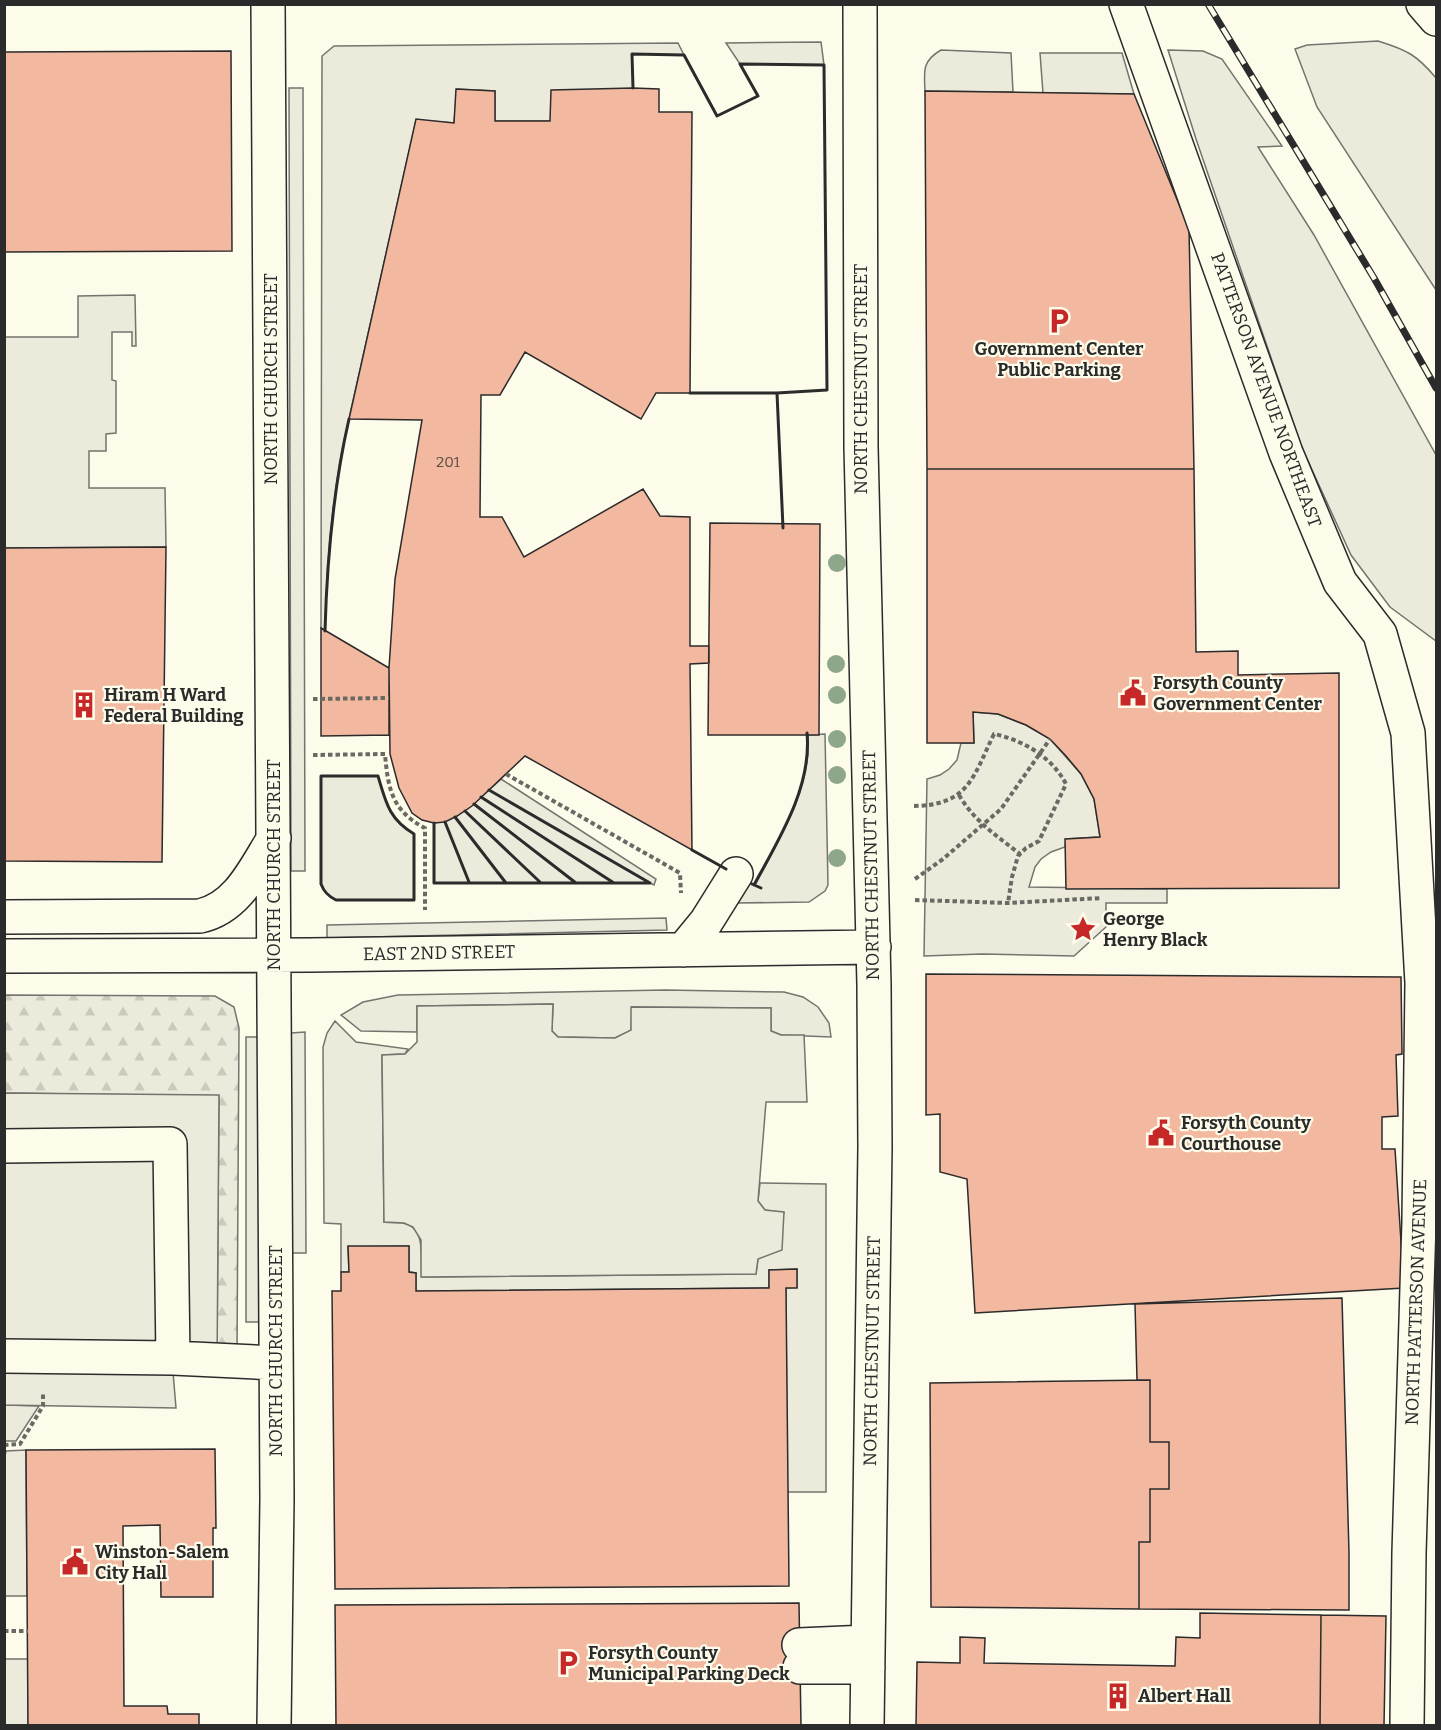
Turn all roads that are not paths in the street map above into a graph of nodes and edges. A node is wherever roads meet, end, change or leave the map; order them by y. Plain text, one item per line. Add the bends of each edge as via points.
1 (268, 4) edge
2 (860, 4) edge
3 (1126, 4) edge
4 (1423, 4) edge
5 (1437, 19) edge
6 (274, 838) junction
7 (736, 874) dead end
8 (1415, 878) joint
9 (4, 917) edge
10 (874, 947) junction
11 (683, 950) junction
12 (275, 955) junction
13 (4, 957) edge
14 (4, 1146) edge
15 (4, 1356) edge
16 (173, 1358) junction
17 (276, 1363) junction
18 (867, 1655) junction
19 (800, 1656) dead end
20 (274, 1725) edge
21 (867, 1725) edge
22 (1407, 1725) edge

1 - 6 street, NORTH CHURCH STREET
2 - 10 street, NORTH CHESTNUT STREET via 861,447
3 - 8 street, PATTERSON AVENUE NORTHEAST via 1286,453 1340,582 1380,634 1408,733
4 - 5 street
6 - 9 street via 242,888 212,914
6 - 12 street, NORTH CHURCH STREET
7 - 11 street
8 - 22 street, NORTH PATTERSON AVENUE via 1422,995
10 - 11 street, EAST 2ND STREET
10 - 18 street, NORTH CHESTNUT STREET
11 - 12 street, EAST 2ND STREET
12 - 13 street, EAST 2ND STREET
12 - 17 street, NORTH CHURCH STREET
14 - 16 street via 170,1144
15 - 16 street
16 - 17 street
17 - 20 street, NORTH CHURCH STREET
18 - 19 street
18 - 21 street, NORTH CHESTNUT STREET

